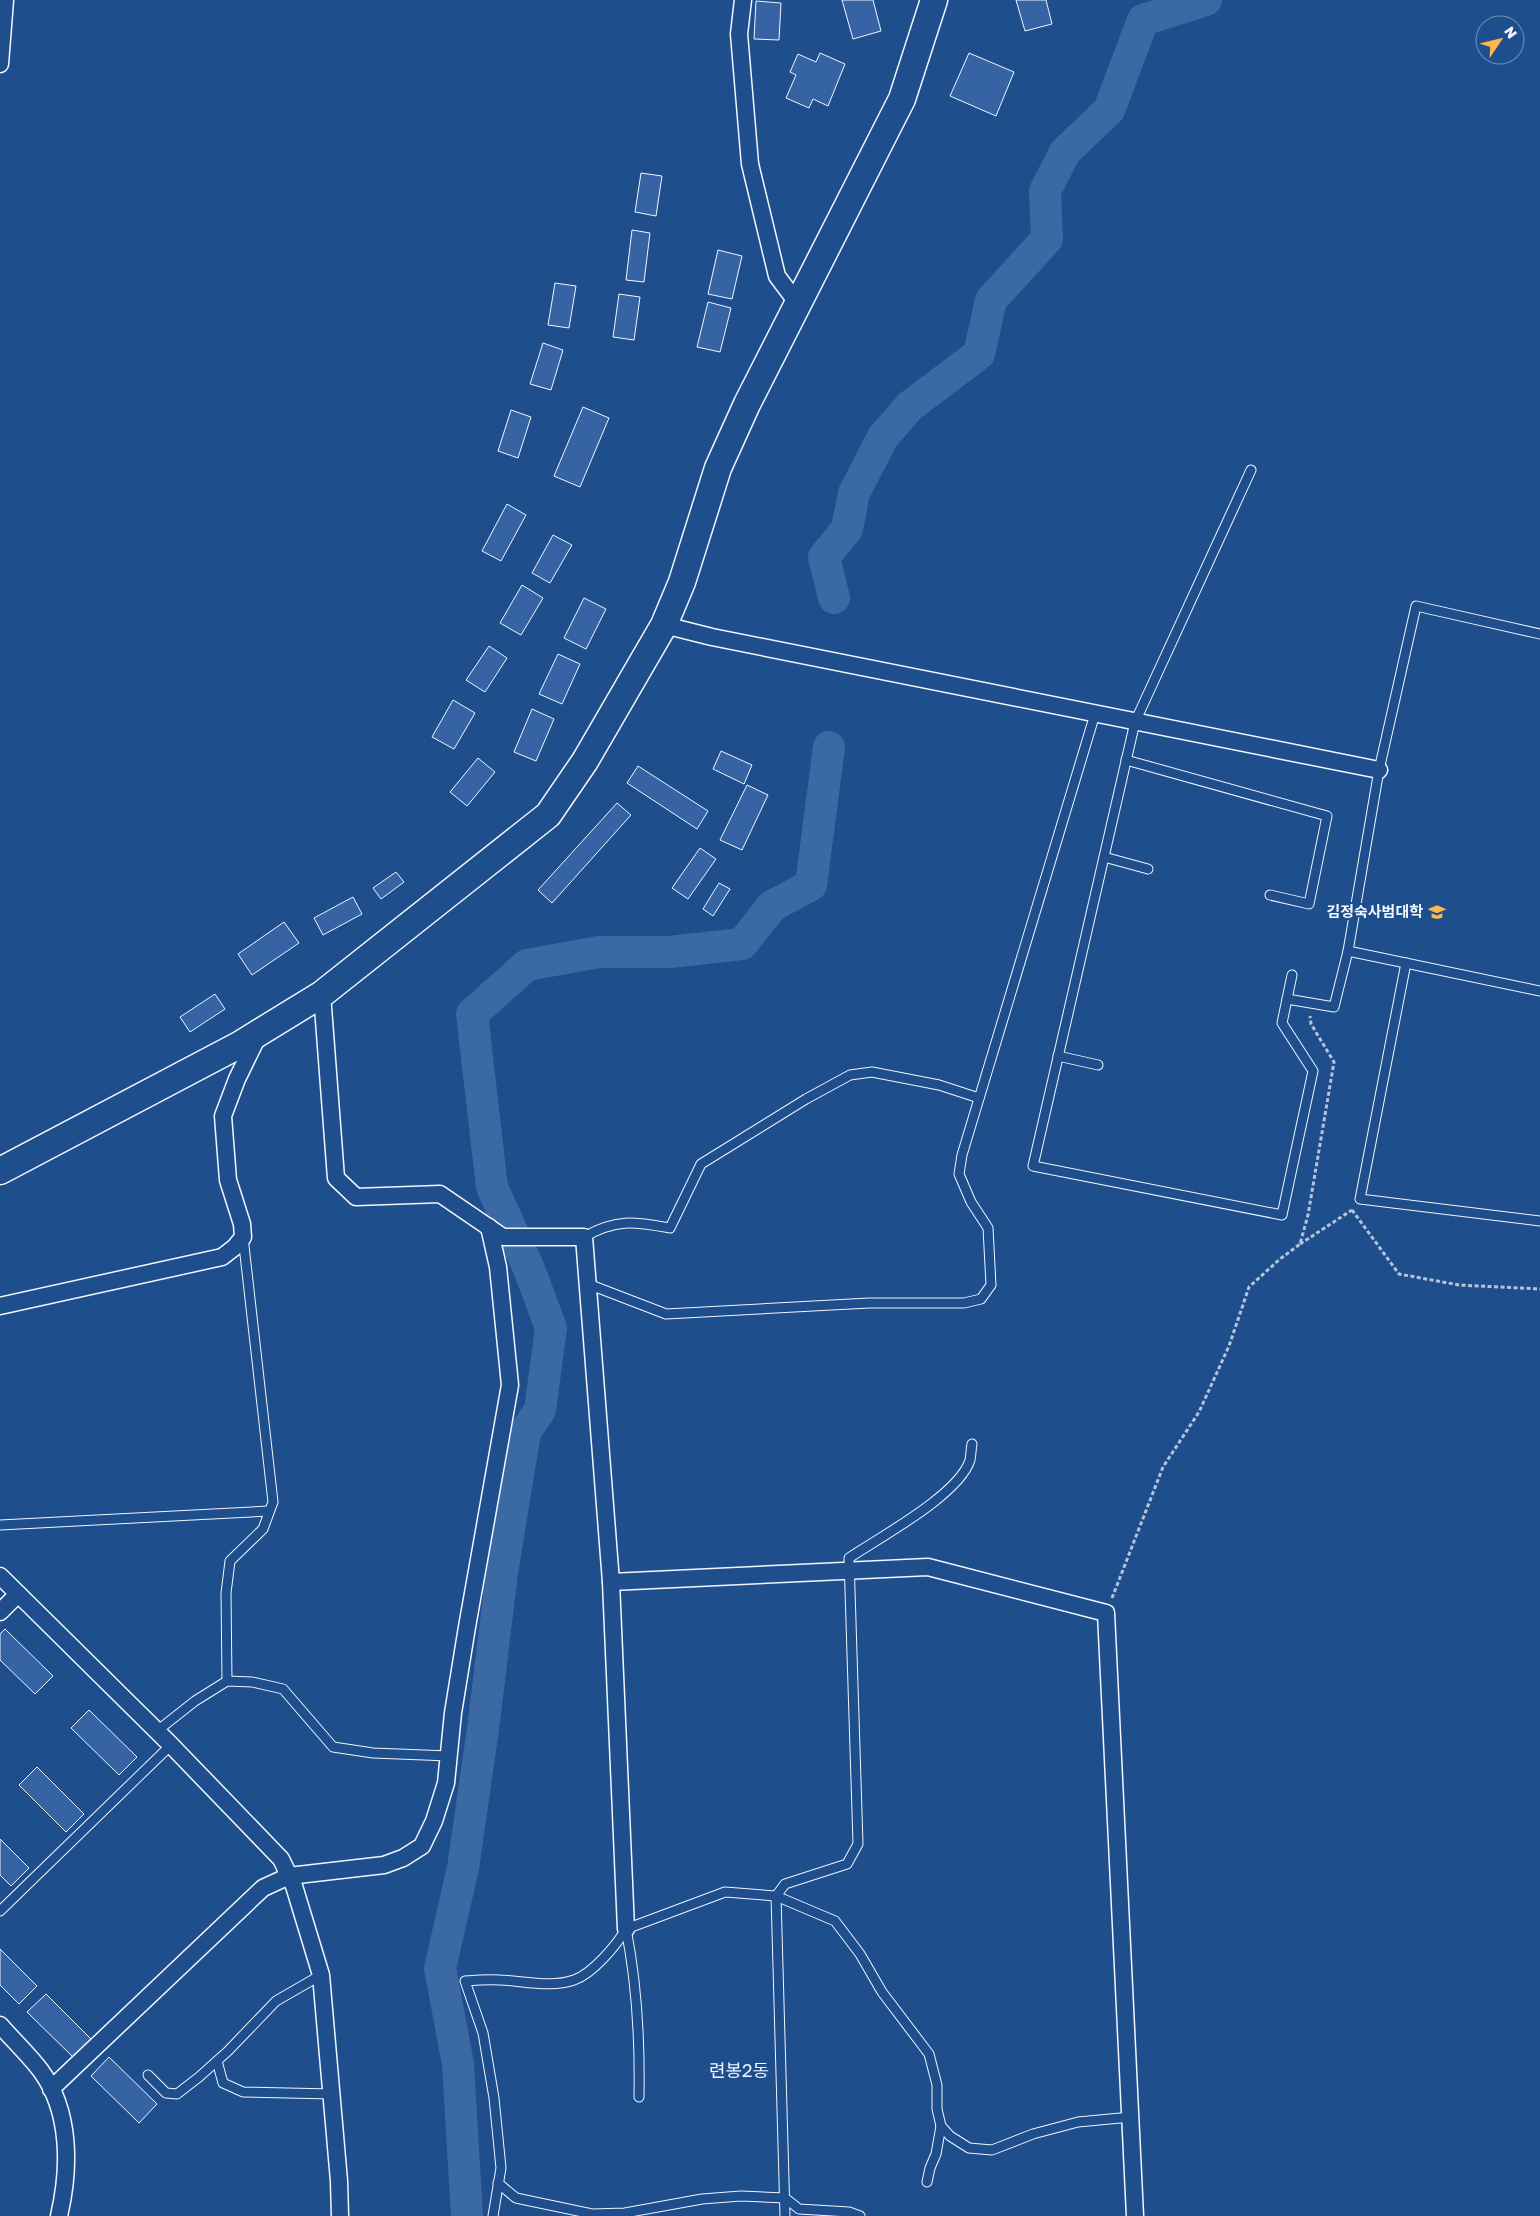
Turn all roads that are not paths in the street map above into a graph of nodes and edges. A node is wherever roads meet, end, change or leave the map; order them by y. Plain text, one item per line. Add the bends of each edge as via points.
1 (5, 0) edge
2 (743, 0) edge
3 (934, 0) edge
4 (0, 64) edge
5 (798, 304) junction
6 (1251, 470) dead end
7 (664, 625) junction
8 (1540, 634) edge
9 (1095, 714) junction
10 (1135, 722) junction
11 (1126, 760) junction
12 (1379, 770) junction
13 (1104, 857) junction
14 (1148, 869) dead end
15 (1270, 895) dead end
16 (1348, 951) junction
17 (1406, 963) junction
18 (1292, 975) dead end
19 (1540, 991) edge
20 (322, 994) junction
21 (1287, 999) junction
22 (260, 1032) junction
23 (1058, 1056) junction
24 (1098, 1065) dead end
25 (979, 1098) junction
26 (0, 1171) edge
27 (1540, 1221) edge
28 (489, 1227) junction
29 (243, 1237) junction
30 (584, 1237) junction
31 (588, 1284) junction
32 (0, 1306) edge
33 (972, 1444) dead end
34 (270, 1512) junction
35 (0, 1525) edge
36 (848, 1571) junction
37 (0, 1576) edge
38 (612, 1582) junction
39 (18, 1594) junction
40 (0, 1612) edge
41 (226, 1681) junction
42 (157, 1731) junction
43 (171, 1745) junction
44 (449, 1756) junction
45 (289, 1876) junction
46 (776, 1896) junction
47 (0, 1911) edge
48 (626, 1929) junction
49 (321, 1975) junction
50 (0, 2025) edge
51 (217, 2061) junction
52 (148, 2075) dead end
53 (52, 2090) junction
54 (332, 2094) junction
55 (639, 2097) dead end
56 (1131, 2118) junction
57 (940, 2126) junction
58 (927, 2182) dead end
59 (498, 2183) junction
60 (785, 2198) junction
61 (60, 2216) edge
62 (340, 2216) edge
63 (493, 2216) edge
64 (785, 2216) edge
65 (860, 2216) edge
66 (1135, 2216) edge

1 - 4 street
2 - 5 street via 739,34 750,164 777,276
3 - 5 main road via 902,99
5 - 7 main road via 746,404 718,468 682,582
6 - 10 lane
7 - 9 street
7 - 20 main road via 585,761 548,815
8 - 12 lane via 1416,606
9 - 10 street
9 - 25 lane
10 - 11 lane
10 - 12 street
11 - 13 lane
11 - 15 lane via 1327,816 1309,904
12 - 16 lane
13 - 14 lane
13 - 23 lane
16 - 17 lane
16 - 21 lane via 1334,1007
17 - 19 lane
17 - 27 lane via 1360,1199
18 - 21 lane
20 - 22 main road
20 - 28 street via 336,1178 356,1198 440,1194
21 - 23 lane via 1282,1023 1313,1071 1282,1215 1033,1166
22 - 26 main road
22 - 29 street via 223,1116 228,1180
23 - 24 lane
25 - 30 lane via 939,1085 872,1072 850,1075 806,1098 701,1164 670,1228 635,1222 603,1226
25 - 31 lane via 959,1174 988,1228 991,1285 981,1299 964,1303 869,1303 666,1314
28 - 30 street via 503,1237
28 - 44 street via 498,1267 510,1385 466,1626
29 - 32 street via 222,1257
29 - 34 lane via 273,1502
30 - 31 street
31 - 38 street
33 - 36 lane via 970,1461 955,1482 938,1499 849,1558
34 - 35 lane
34 - 41 lane via 263,1529 230,1561 226,1593
36 - 38 street
36 - 46 lane via 858,1844 847,1864 785,1884
36 - 56 street via 928,1567 1106,1613
37 - 39 street
38 - 48 street
39 - 40 street
39 - 42 street
41 - 42 lane
41 - 44 lane via 252,1682 283,1689 333,1747 373,1753
42 - 43 street
43 - 45 street via 281,1859
43 - 47 lane
44 - 45 street via 446,1783 422,1846 384,1865
45 - 49 street
45 - 53 street via 263,1888
46 - 48 lane via 725,1892
46 - 57 lane via 835,1921 860,1954 882,1992 929,2054 937,2085
46 - 60 lane
48 - 55 lane via 640,2048
48 - 59 lane via 618,1943 597,1964 574,1980 551,1983 497,1979 465,1981 484,2033 501,2168
49 - 51 lane via 276,2001
49 - 54 street
50 - 53 street via 42,2072
51 - 52 lane via 177,2094 166,2093
51 - 54 lane via 223,2083 243,2092
53 - 61 street via 58,2100 66,2142
54 - 62 street
56 - 57 lane via 1078,2122 1033,2134 992,2150 969,2148
56 - 66 street
57 - 58 lane
59 - 60 lane via 516,2198 592,2214 625,2213 702,2199 741,2196
59 - 63 lane
60 - 64 lane
60 - 65 lane via 799,2208 849,2212

